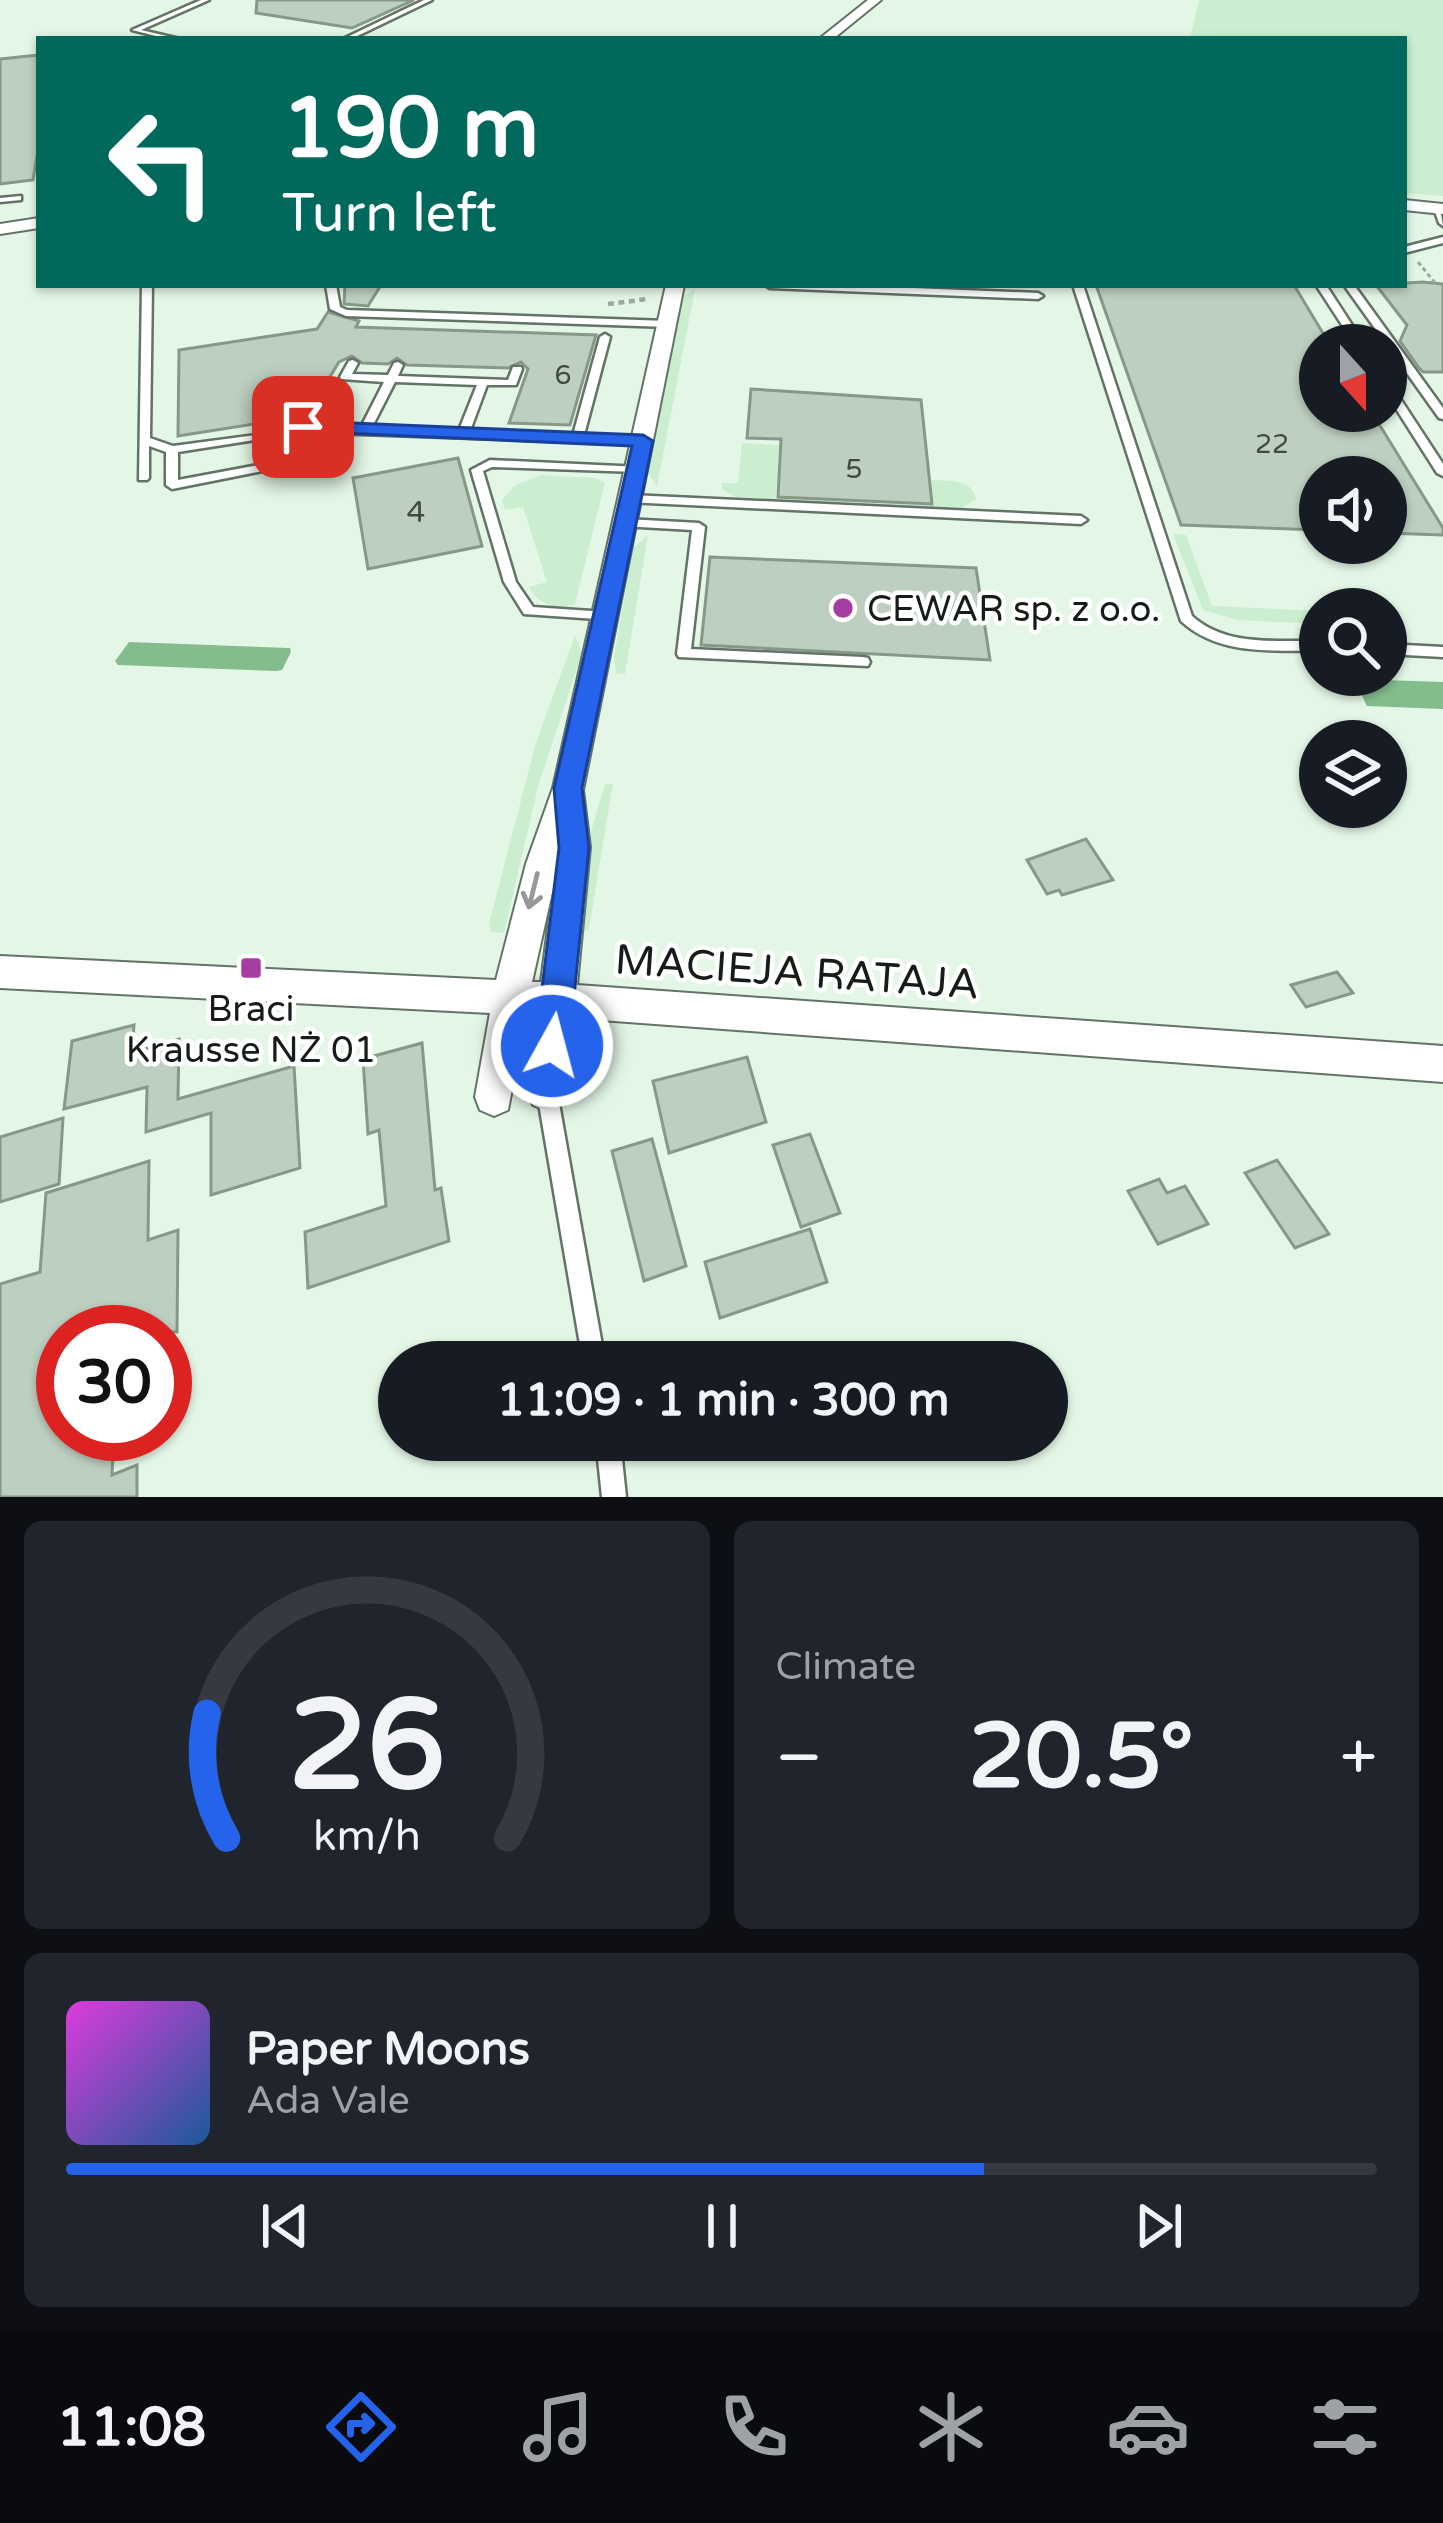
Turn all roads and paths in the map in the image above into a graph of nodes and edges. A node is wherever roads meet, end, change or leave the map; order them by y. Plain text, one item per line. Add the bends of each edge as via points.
1 (206, 0) edge
2 (429, 0) edge
3 (875, 0) edge
4 (164, 36) edge
5 (352, 36) edge
6 (829, 36) edge
7 (18, 198) dead end
8 (0, 200) edge
9 (1407, 206) edge
10 (1440, 214) edge
11 (36, 224) edge
12 (0, 229) edge
13 (1443, 239) edge
14 (1407, 249) edge
15 (147, 288) edge
16 (332, 288) edge
17 (674, 288) edge
18 (843, 288) edge
19 (1079, 288) edge
20 (1323, 288) edge
21 (1351, 288) edge
22 (1038, 296) dead end
23 (651, 300) dead end
24 (608, 304) dead end
25 (668, 324) junction
26 (1346, 324) edge
27 (605, 337) dead end
28 (353, 363) dead end
29 (398, 364) dead end
30 (517, 369) dead end
31 (392, 379) junction
32 (483, 382) junction
33 (1443, 416) edge
34 (1407, 418) edge
35 (330, 428) junction
36 (365, 430) junction
37 (464, 434) junction
38 (578, 439) junction
39 (144, 440) junction
40 (643, 441) junction
41 (172, 450) junction
42 (637, 469) junction
43 (1443, 473) edge
44 (143, 478) dead end
45 (628, 511) junction
46 (1081, 520) dead end
47 (607, 617) junction
48 (1299, 645) edge
49 (1407, 650) edge
50 (1443, 652) edge
51 (863, 662) dead end
52 (568, 788) junction
53 (0, 972) edge
54 (509, 998) junction
55 (557, 1000) junction
56 (1443, 1064) edge
57 (547, 1092) joint
58 (494, 1097) dead end
59 (590, 1341) edge
60 (610, 1461) edge
61 (614, 1497) edge

1 - 4 lane via 135,29
2 - 5 lane
3 - 6 street
7 - 8 lane
9 - 10 street
11 - 12 street
13 - 14 lane
15 - 39 lane
16 - 25 lane via 335,309 346,313
17 - 25 street
18 - 22 lane
19 - 48 lane via 1186,618 1197,631 1232,642
20 - 26 lane
21 - 33 lane
23 - 24 path
25 - 40 street
27 - 38 lane
28 - 31 lane via 345,377
29 - 31 lane
30 - 32 lane via 512,383
31 - 32 lane
31 - 36 lane
32 - 37 lane
34 - 43 lane
35 - 36 lane
35 - 41 lane
35 - 41 lane via 294,462 172,484
36 - 37 lane
37 - 38 lane
38 - 40 lane
39 - 41 lane
39 - 44 lane
40 - 42 street
42 - 45 street
42 - 47 lane via 477,470 510,582 529,611
45 - 46 lane
45 - 47 street
45 - 51 lane via 698,527 684,654
47 - 52 street
49 - 50 lane
52 -> 54 street via 539,868
52 - 55 street via 574,848
53 - 54 street, MACIEJA RATAJA
54 - 55 street, MACIEJA RATAJA
54 - 58 street
55 - 56 street, MACIEJA RATAJA
55 - 57 street
57 - 59 lane
60 - 61 lane

